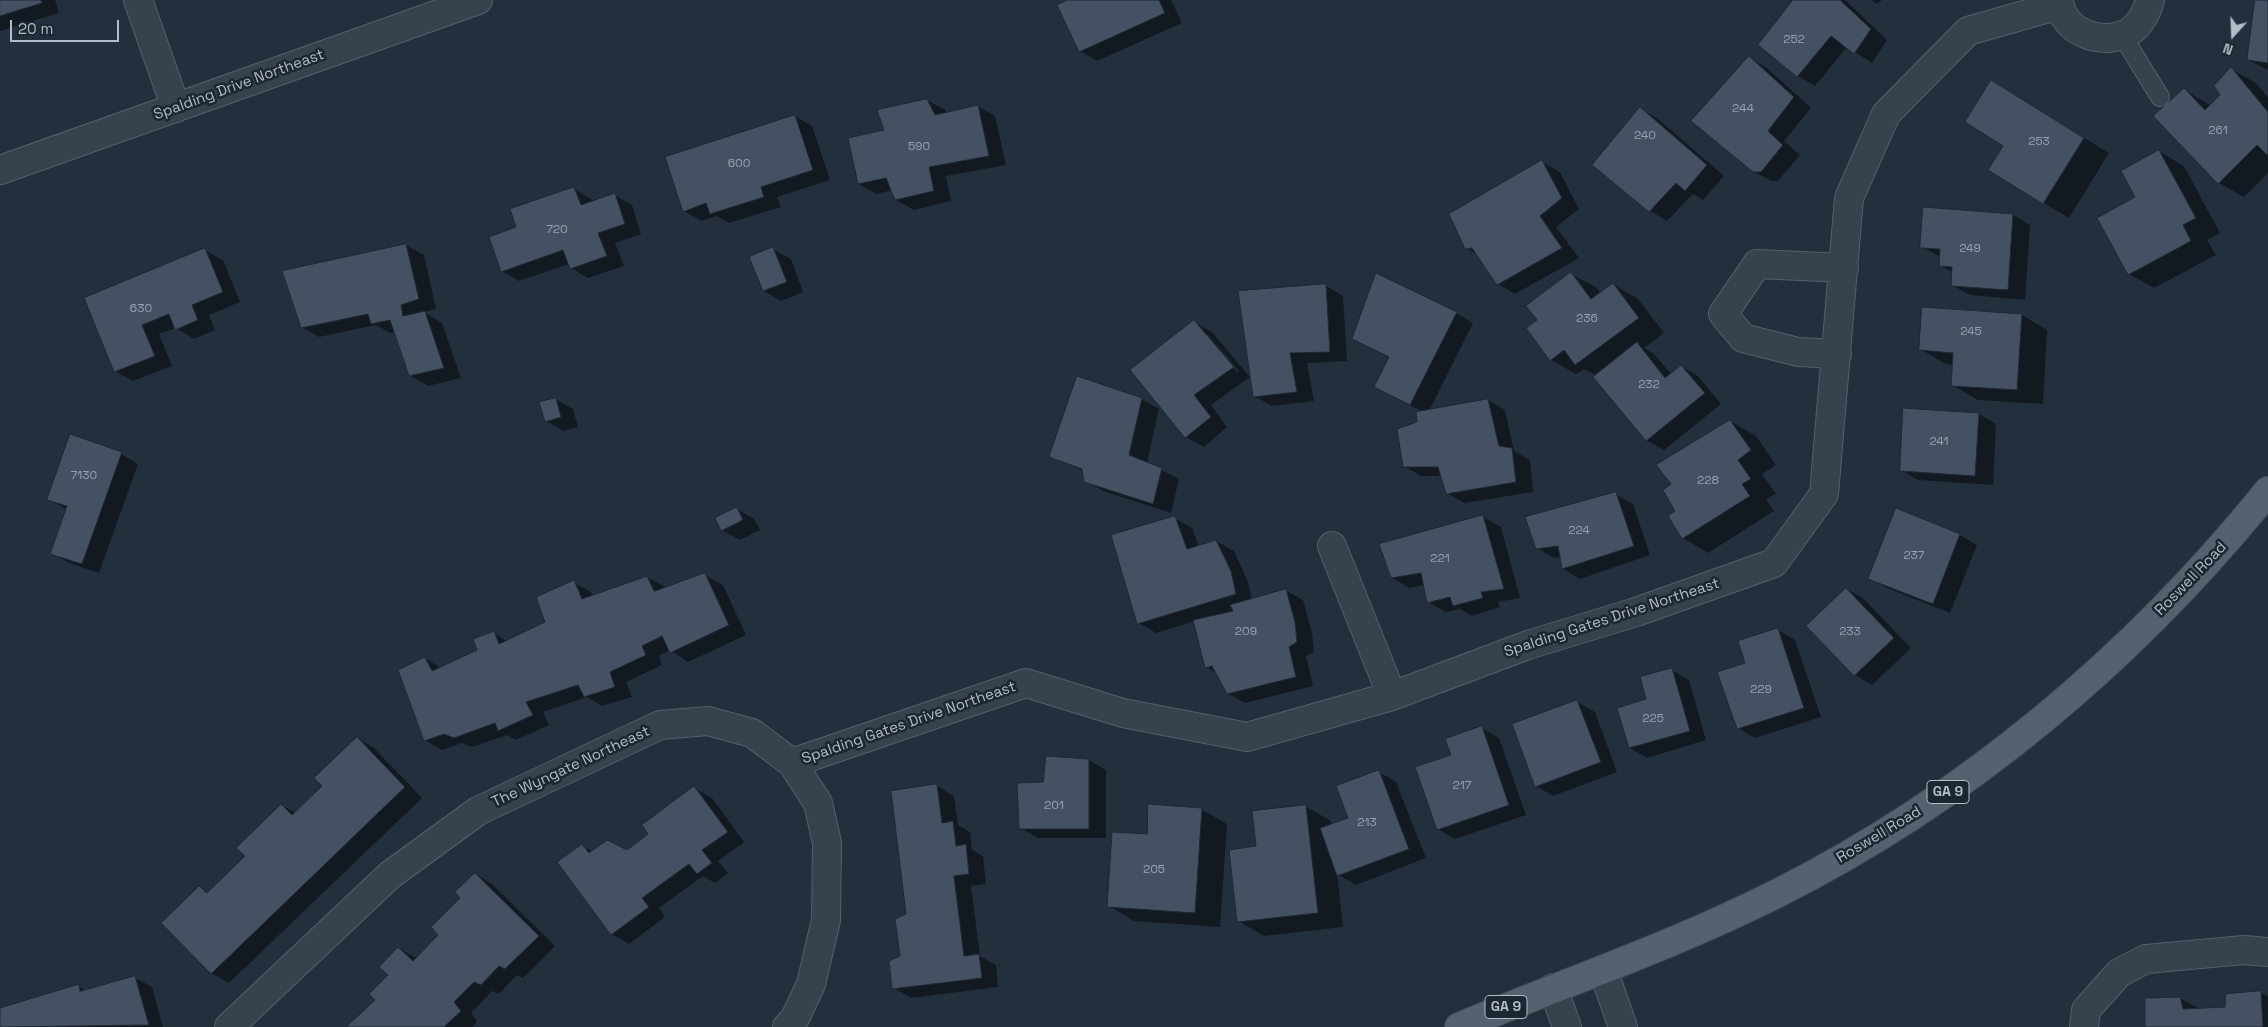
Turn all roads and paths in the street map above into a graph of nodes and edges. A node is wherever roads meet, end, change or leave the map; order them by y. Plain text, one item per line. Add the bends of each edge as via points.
1 (138, 0) edge
2 (478, 0) edge
3 (2150, 0) edge
4 (2059, 2) edge
5 (2122, 35) junction
6 (2160, 97) dead end
7 (176, 108) junction
8 (0, 170) edge
9 (1844, 268) junction
10 (1837, 354) junction
11 (2268, 491) edge
12 (1332, 546) dead end
13 (1392, 696) junction
14 (792, 762) junction
15 (2268, 952) edge
16 (1603, 970) junction
17 (1553, 988) junction
18 (229, 1027) edge
19 (787, 1027) edge
20 (1459, 1027) edge
21 (1567, 1027) edge
22 (1623, 1027) edge
23 (2084, 1027) edge

1 - 7 street
2 - 7 street, Spalding Drive Northeast
3 - 5 street via 2145,15 2133,29
4 - 5 street, Spalding Gates Drive Northeast via 2068,21 2081,33 2099,38
4 - 9 street, Spalding Gates Drive Northeast via 1968,30 1886,114 1849,198
5 - 6 lane
7 - 8 street, Spalding Drive Northeast
9 - 10 street, Spalding Gates Drive Northeast
9 - 10 street via 1757,264 1723,314 1743,338 1798,352
10 - 13 street, Spalding Gates Drive Northeast via 1824,494 1774,563 1636,612 1528,645
11 - 16 main road, Roswell Road / GA 9 via 2227,541 2119,654 1986,765 1925,808 1775,894 1691,934
12 - 13 street
13 - 14 street, Spalding Gates Drive Northeast via 1247,737 1123,712 1026,683
14 - 18 street, The Wyngate Northeast via 752,733 708,721 660,725 478,811 390,875
14 - 19 street, The Wyngate Northeast via 818,803 827,843 826,920 811,984 795,1018
15 - 23 street via 2244,950 2146,959 2119,973 2086,1010
16 - 17 main road, Roswell Road / GA 9
16 - 22 street
17 - 20 main road, Roswell Road / GA 9
17 - 21 street

